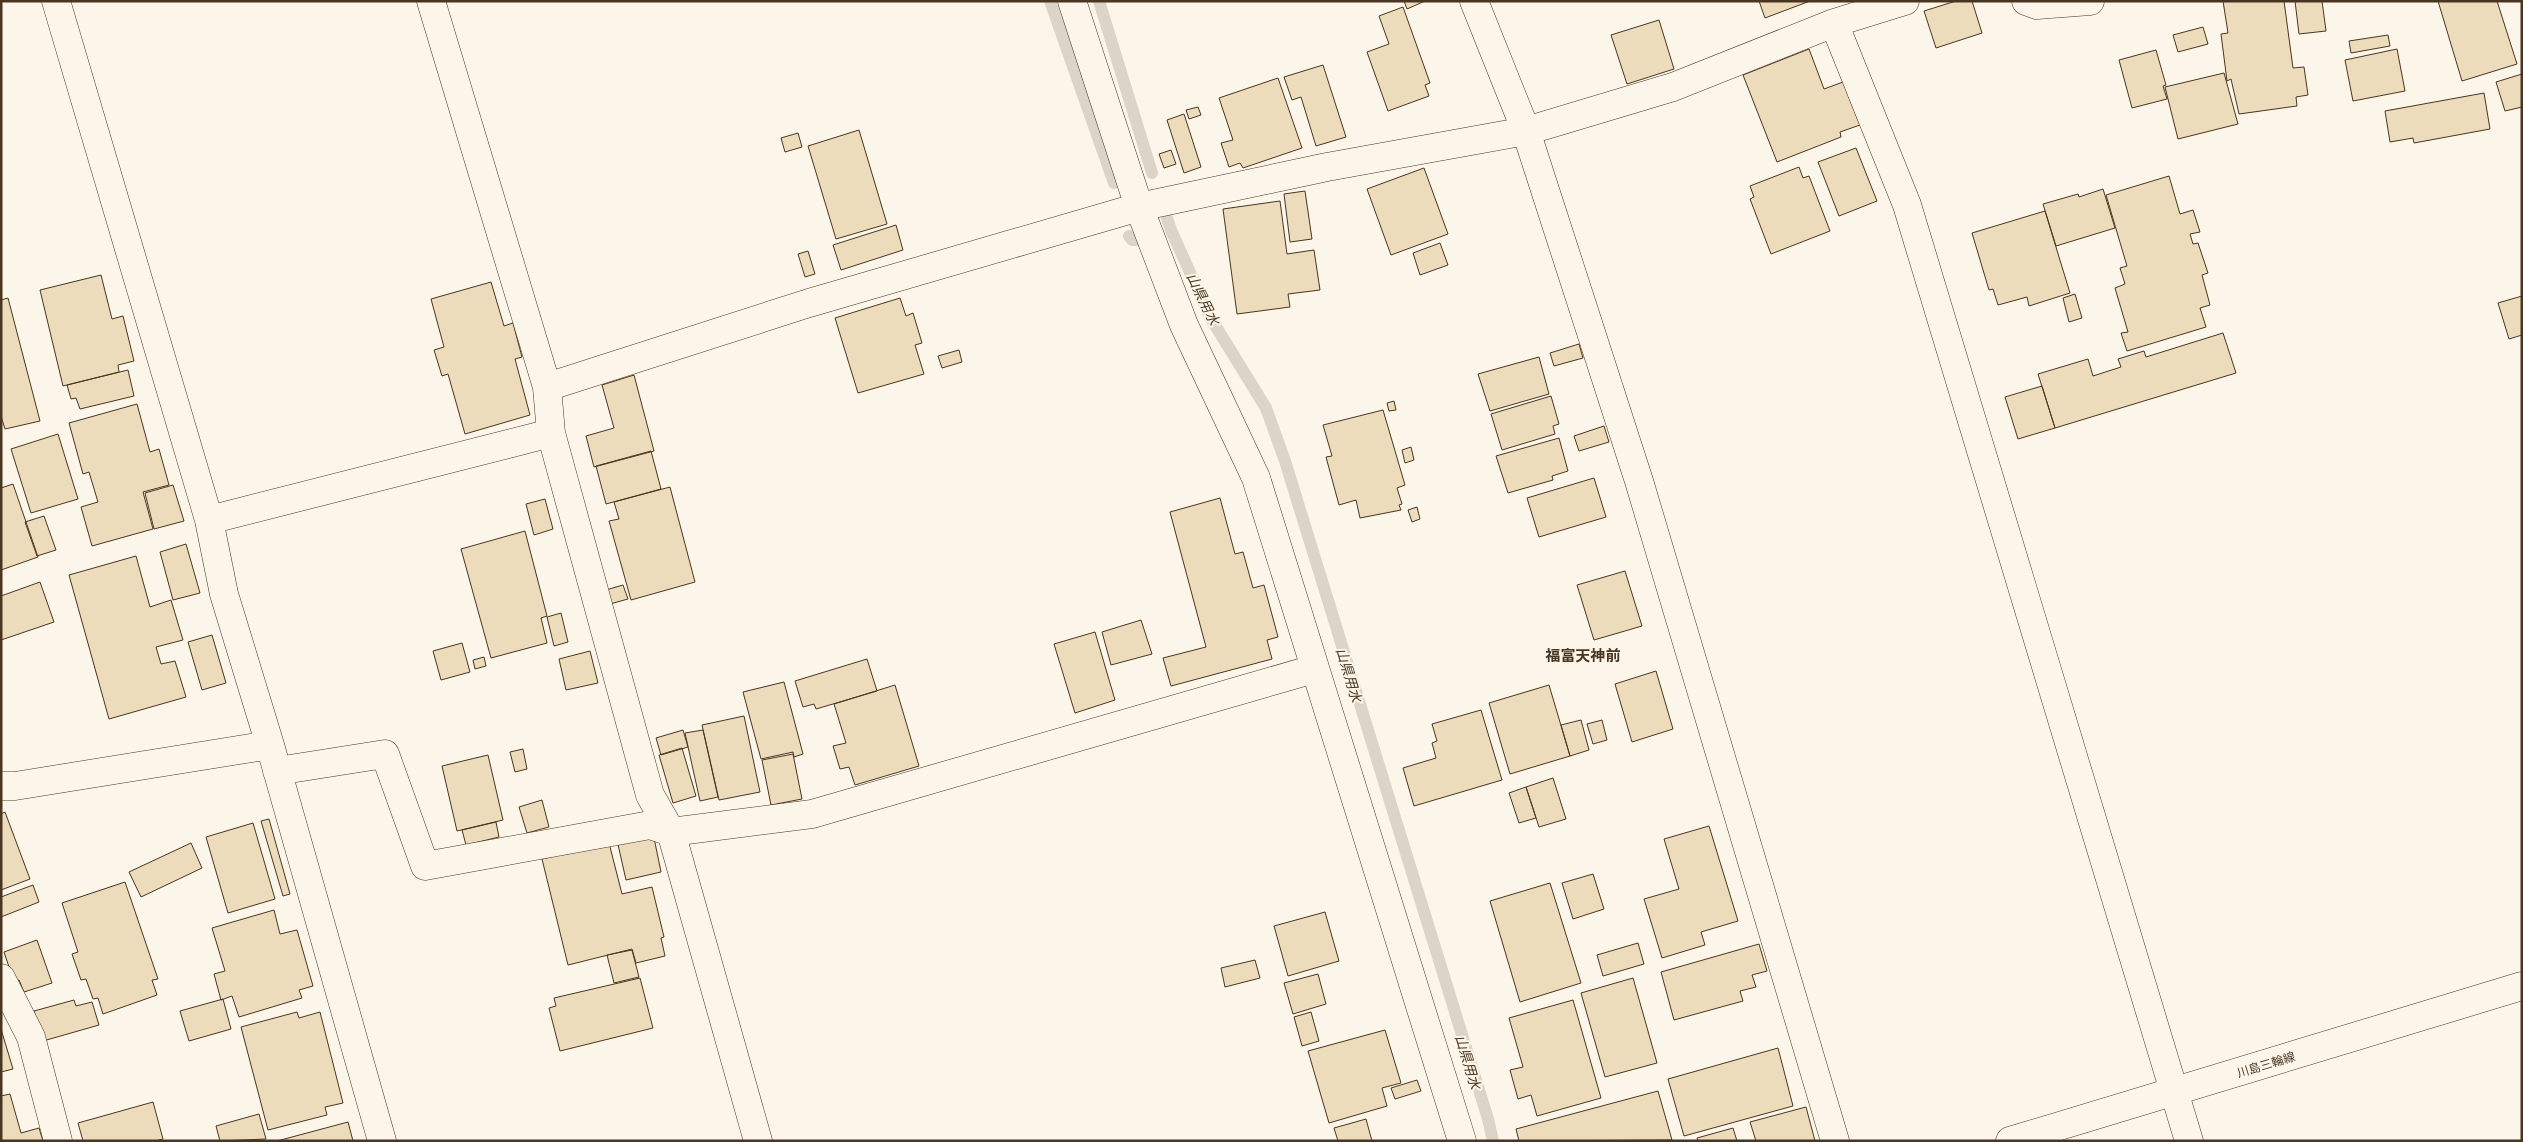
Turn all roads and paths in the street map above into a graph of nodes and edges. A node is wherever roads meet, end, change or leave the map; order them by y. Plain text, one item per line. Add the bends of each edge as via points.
1 (56, 1) edge
2 (431, 1) edge
3 (1072, 1) edge
4 (1474, 1) edge
5 (1905, 1) edge
6 (2026, 1) edge
7 (2090, 1) edge
8 (1834, 23) junction
9 (1526, 131) junction
10 (1139, 207) junction
11 (547, 387) junction
12 (551, 433) junction
13 (209, 520) junction
14 (1314, 669) junction
15 (270, 745) junction
16 (277, 771) junction
17 (1, 786) edge
18 (671, 832) junction
19 (1, 978) edge
20 (2522, 986) edge
21 (2175, 1093) junction
22 (58, 1141) edge
23 (382, 1141) edge
24 (758, 1141) edge
25 (1462, 1141) edge
26 (1835, 1141) edge
27 (2010, 1141) edge
28 (2189, 1141) edge

1 - 13 street
2 - 11 street
3 - 10 street
4 - 9 street
5 - 8 street
6 - 7 street via 2037,5
8 - 9 street via 1673,87
8 - 21 street via 1907,206
9 - 10 street via 1327,167
9 - 26 street via 1639,481
10 - 11 street via 809,303
10 - 14 street via 1184,325 1256,478
11 - 12 street
12 - 13 street
12 - 18 street via 650,796
13 - 15 street via 224,594
14 - 18 street via 812,814
14 - 25 street
15 - 16 street
15 - 17 street
16 - 18 street via 385,754 425,866 650,825
16 - 23 street
18 - 24 street
19 - 22 street via 31,1037
20 - 21 street, 川島三輪線
21 - 27 street, 川島三輪線
21 - 28 street

